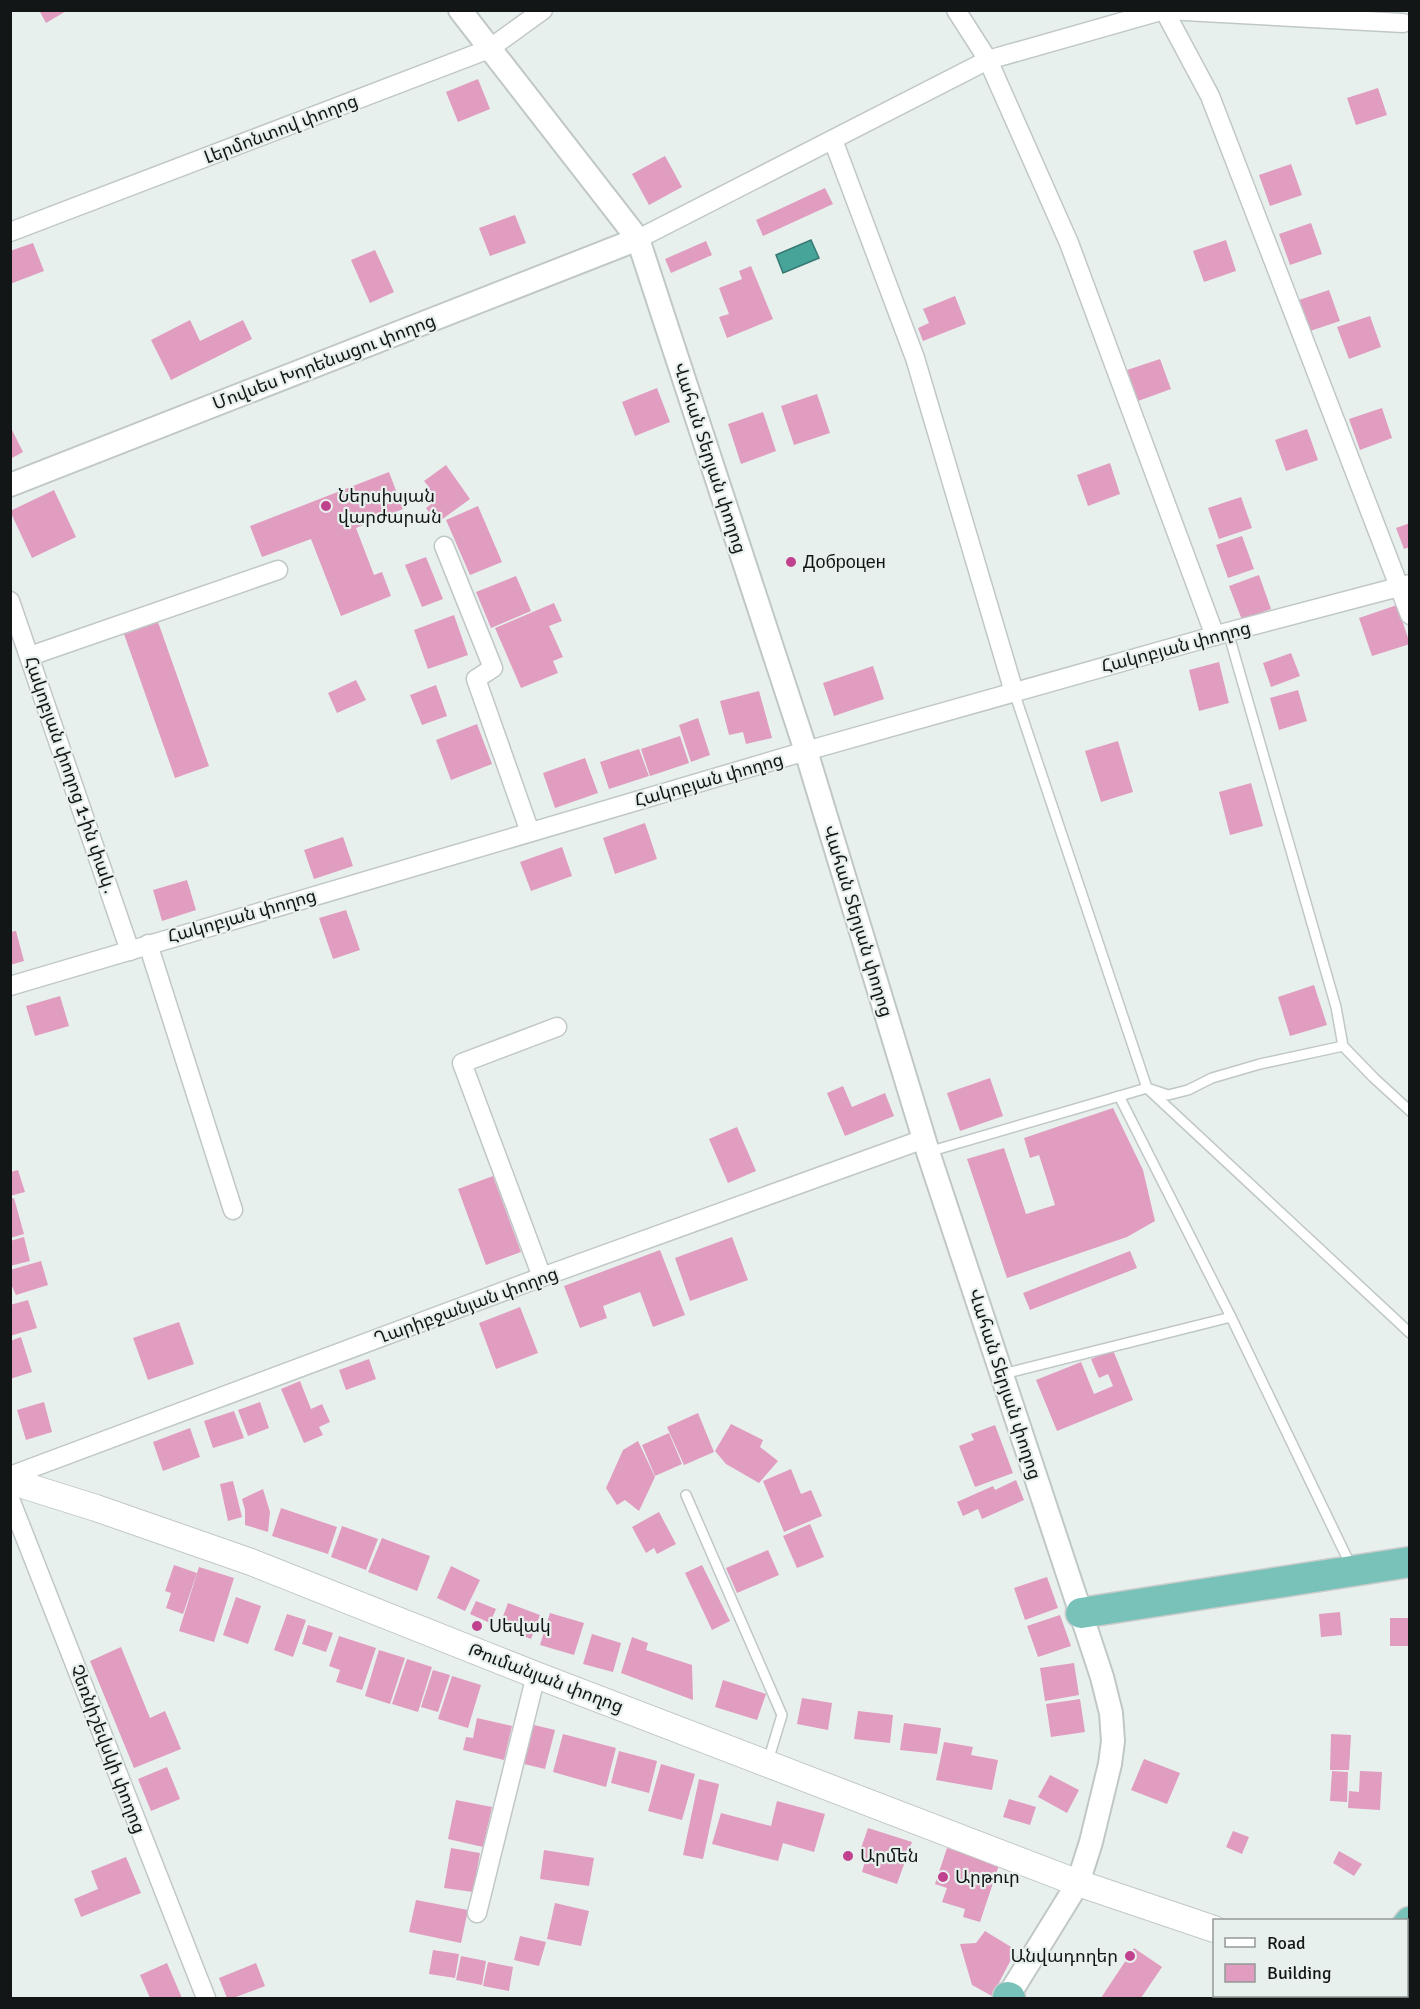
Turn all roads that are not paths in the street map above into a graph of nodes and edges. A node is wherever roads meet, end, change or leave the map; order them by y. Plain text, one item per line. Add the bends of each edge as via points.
1 (460, 10) edge
2 (543, 10) edge
3 (956, 10) edge
4 (1165, 10) edge
5 (1253, 13) edge
6 (1403, 24) edge
7 (489, 49) junction
8 (988, 60) junction
9 (833, 140) junction
10 (10, 232) edge
11 (638, 239) junction
12 (10, 485) edge
13 (444, 546) dead end
14 (278, 570) dead end
15 (1405, 585) edge
16 (10, 601) edge
17 (1410, 615) edge
18 (1222, 634) junction
19 (30, 656) junction
20 (1014, 692) junction
21 (806, 751) junction
22 (530, 832) junction
23 (148, 944) junction
24 (130, 951) junction
25 (10, 986) edge
26 (556, 1027) dead end
27 (1343, 1046) junction
28 (1147, 1088) junction
29 (1119, 1096) junction
30 (1410, 1111) edge
31 (926, 1146) junction
32 (233, 1210) dead end
33 (542, 1277) junction
34 (1231, 1317) junction
35 (1410, 1333) edge
36 (1002, 1374) junction
37 (10, 1476) edge
38 (10, 1481) edge
39 (686, 1495) dead end
40 (10, 1499) edge
41 (1410, 1562) edge
42 (1353, 1571) junction
43 (1081, 1613) junction
44 (536, 1675) junction
45 (767, 1763) junction
46 (1078, 1883) junction
47 (477, 1913) dead end
48 (1213, 1928) edge
49 (206, 1998) edge
50 (1009, 1998) edge

1 - 7 street, Վահան Տերյան փողոց
2 - 7 street, Լերմոնտով փողոց
3 - 8 street
4 - 5 street
4 - 8 street
4 - 15 street via 1209,96
5 - 6 street
7 - 10 street, Լերմոնտով փողոց
7 - 11 street, Վահան Տերյան փողոց
8 - 9 street
8 - 18 street via 1069,243
9 - 11 street
9 - 20 street via 915,358
11 - 12 street, Մովսես Խորենացու փողոց
11 - 21 street, Վահան Տերյան փողոց
13 - 22 street via 493,668 476,679
14 - 19 street
15 - 17 street
15 - 18 street, Հակոբյան փողոց
16 - 19 street, Հակոբյան փողոց 1-ին փակ․
18 - 20 street, Հակոբյան փողոց
18 - 27 lane via 1336,1007
19 - 24 street, Հակոբյան փողոց 1-ին փակ․
20 - 21 street, Հակոբյան փողոց
20 - 28 lane
21 - 22 street, Հակոբյան փողոց
21 - 31 street, Վահան Տերյան փողոց
22 - 23 street, Հակոբյան փողոց
23 - 24 street, Հակոբյան փողոց
23 - 32 street
24 - 25 street, Հակոբյան փողոց
26 - 33 street via 462,1063
27 - 28 lane via 1260,1064 1168,1095
27 - 30 lane
28 - 29 lane
28 - 35 lane
29 - 31 lane
29 - 34 lane
31 - 33 street, Ղարիբջանյան փողոց
31 - 36 street, Վահան Տերյան փողոց
33 - 37 street, Ղարիբջանյան փողոց
34 - 36 lane
34 - 42 lane
36 - 43 street, Վահան Տերյան փողոց
38 - 44 main road, Թումանյան փողոց via 251,1562
39 - 45 lane via 782,1715
40 - 49 street, Չեռնիշեվսկի փողոց
41 - 42 highway
42 - 43 highway
43 - 46 street, Վահան Տերյան փողոց via 1111,1713 1113,1741 1092,1842
44 - 45 main road, Թումանյան փողոց
44 - 47 street
45 - 46 main road, Թումանյան փողոց
46 - 48 main road, Թումանյան փողոց
46 - 50 street, Վահան Տերյան փողոց

